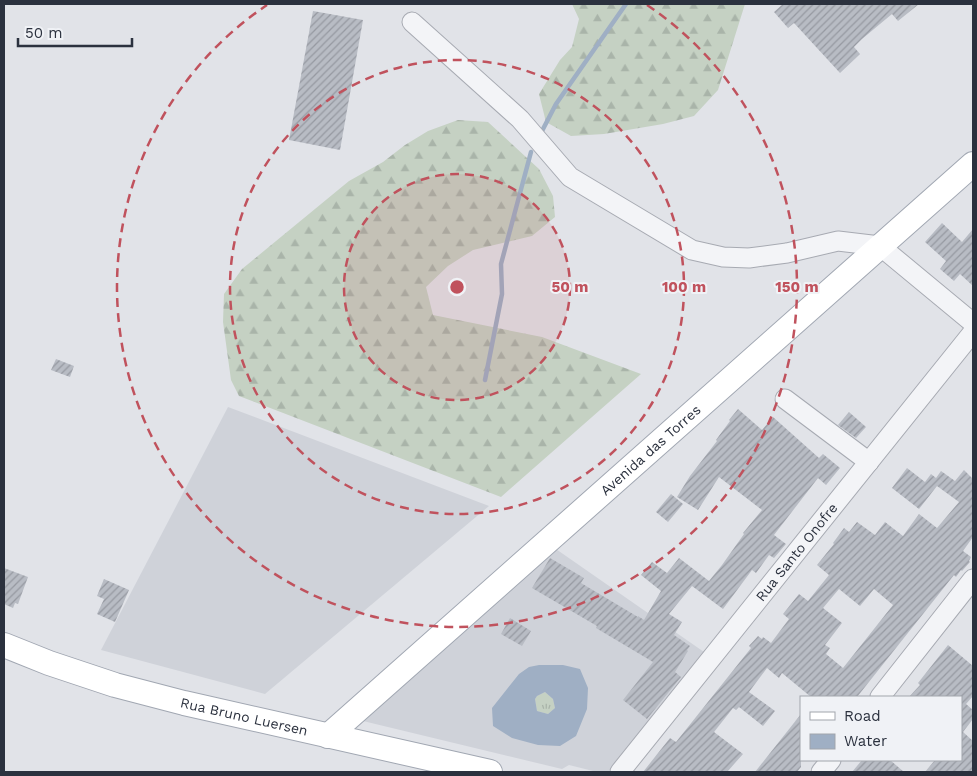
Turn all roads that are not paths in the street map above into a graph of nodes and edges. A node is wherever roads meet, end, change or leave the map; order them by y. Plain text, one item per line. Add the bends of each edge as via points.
1 (412, 22) dead end
2 (973, 164) edge
3 (880, 246) junction
4 (973, 323) edge
5 (973, 332) edge
6 (785, 398) dead end
7 (869, 462) junction
8 (973, 579) edge
9 (4, 645) edge
10 (881, 696) edge
11 (328, 736) junction
12 (830, 761) edge
13 (490, 772) edge
14 (620, 772) edge
15 (821, 772) edge

1 - 3 street via 520,119 570,177 692,250 723,257 750,258 838,242
2 - 3 main road, Avenida das Torres
3 - 4 street
3 - 11 main road, Avenida das Torres
5 - 7 street, Rua Santo Onofre
6 - 7 street
7 - 14 street, Rua Santo Onofre
8 - 10 street
9 - 11 main road, Rua Bruno Luersen via 115,685
11 - 13 main road, Rua Bruno Luersen
12 - 15 street

